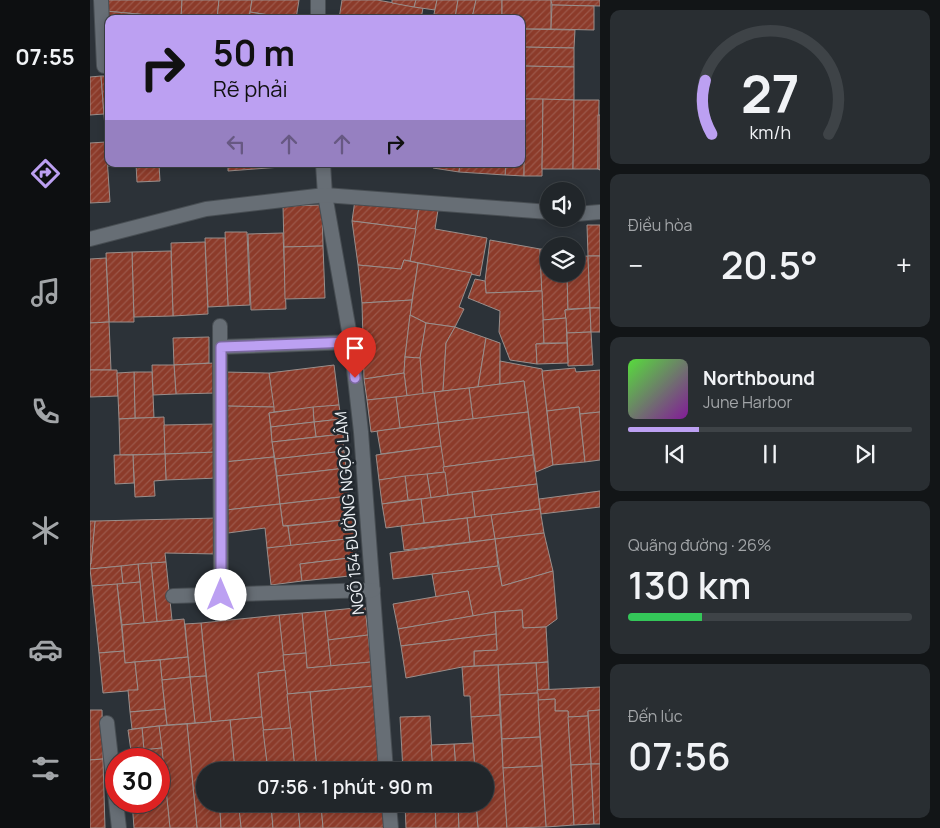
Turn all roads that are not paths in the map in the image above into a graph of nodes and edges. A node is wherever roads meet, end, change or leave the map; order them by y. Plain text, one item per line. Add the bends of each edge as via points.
1 (101, 0) edge
2 (318, 0) edge
3 (318, 15) edge
4 (104, 66) dead end
5 (324, 167) edge
6 (325, 195) junction
7 (540, 211) edge
8 (600, 212) edge
9 (585, 213) edge
10 (90, 239) edge
11 (220, 326) dead end
12 (351, 342) junction
13 (221, 347) junction
14 (373, 590) junction
15 (221, 595) junction
16 (173, 596) dead end
17 (107, 723) dead end
18 (385, 762) edge
19 (390, 812) edge
20 (119, 828) edge
21 (391, 828) edge

1 - 4 street
2 - 3 street
5 - 6 street, NGÕ 154 ĐƯỜNG NGỌC LÂM
6 - 7 street
6 - 10 street via 206,208
6 - 12 street, NGÕ 154 ĐƯỜNG NGỌC LÂM
8 - 9 street
11 - 13 street
12 - 13 street
12 - 14 street, NGÕ 154 ĐƯỜNG NGỌC LÂM
13 - 15 street
14 - 15 street
14 - 18 street, NGÕ 154 ĐƯỜNG NGỌC LÂM
15 - 16 street
17 - 20 street
19 - 21 street

